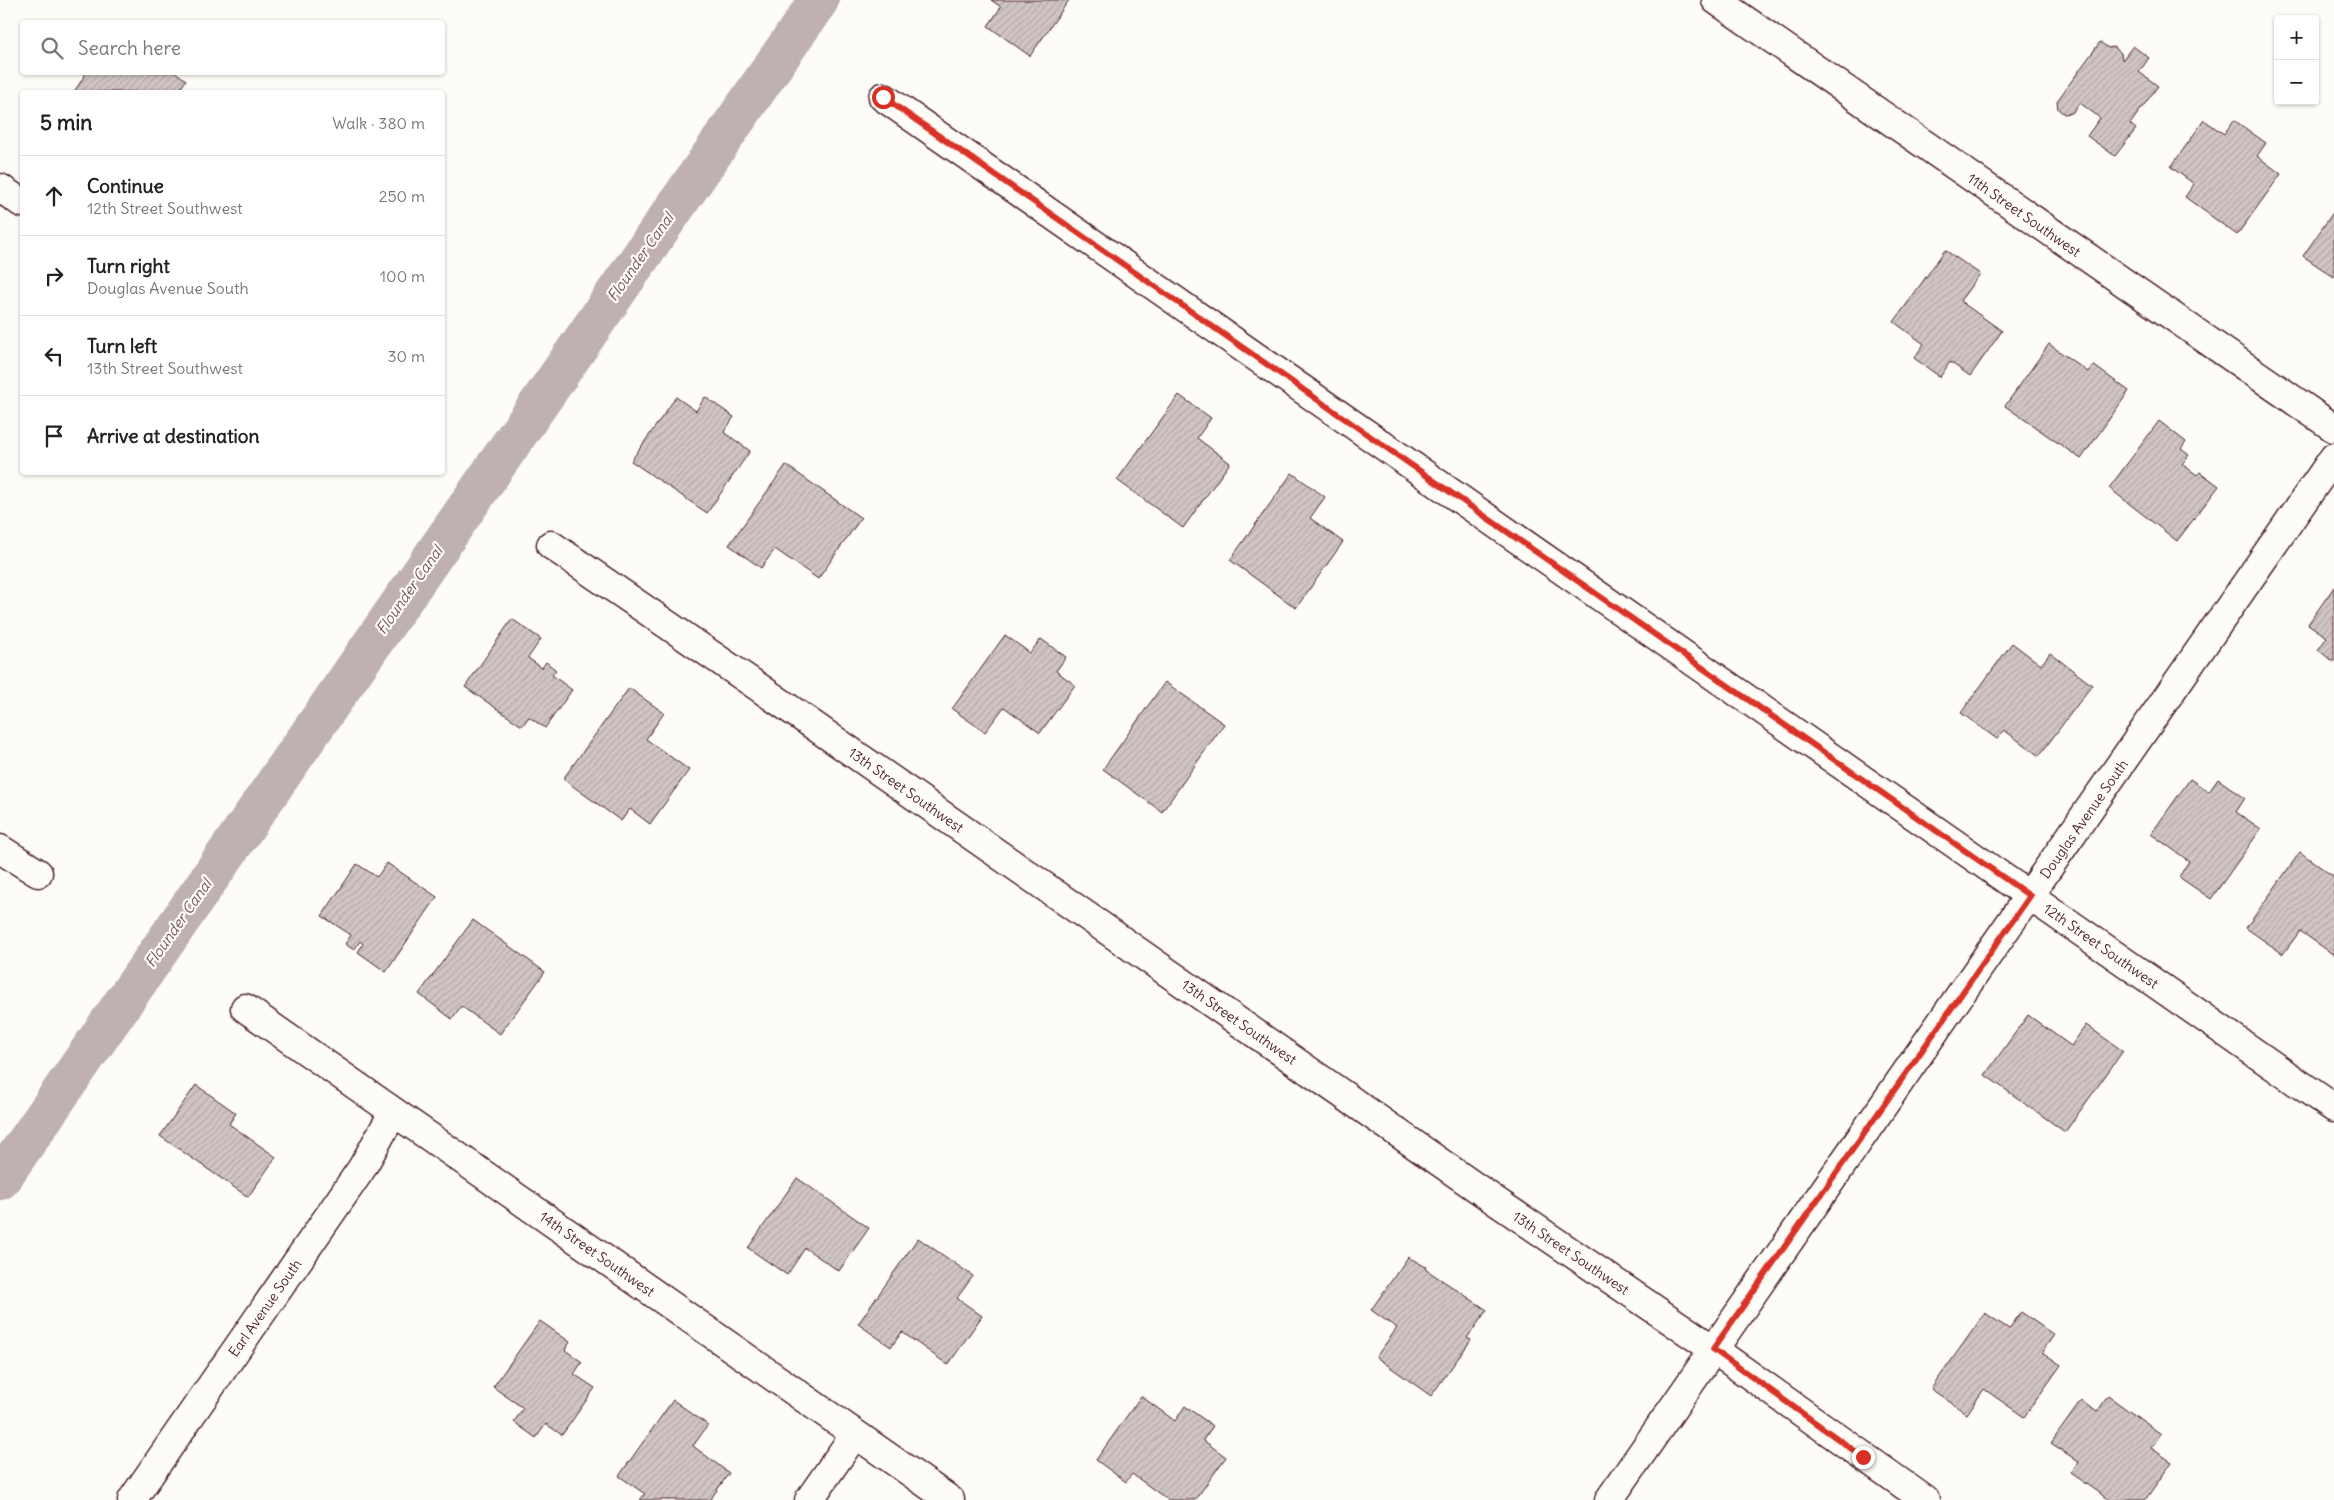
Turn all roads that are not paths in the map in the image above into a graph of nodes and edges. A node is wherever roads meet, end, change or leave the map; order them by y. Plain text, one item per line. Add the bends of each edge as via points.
1 (1716, 0) edge
2 (883, 97) dead end
3 (0, 188) edge
4 (20, 201) edge
5 (2334, 428) edge
6 (2334, 457) edge
7 (551, 545) dead end
8 (0, 849) edge
9 (38, 873) dead end
10 (2030, 896) junction
11 (245, 1008) dead end
12 (2334, 1108) edge
13 (394, 1113) junction
14 (1713, 1349) junction
15 (855, 1434) junction
16 (132, 1500) edge
17 (809, 1500) edge
18 (950, 1500) edge
19 (1609, 1500) edge
20 (1925, 1500) edge

1 - 5 street, 11th Street Southwest
2 - 10 street, 12th Street Southwest
3 - 4 street
6 - 10 street, Douglas Avenue South
7 - 14 street, 13th Street Southwest
8 - 9 street
10 - 12 street, 12th Street Southwest
10 - 14 street, Douglas Avenue South
11 - 13 street, 14th Street Southwest
13 - 15 street, 14th Street Southwest
13 - 16 street, Earl Avenue South via 362,1168
14 - 19 street, Douglas Avenue South
14 - 20 street, 13th Street Southwest
15 - 17 street
15 - 18 street, 14th Street Southwest

